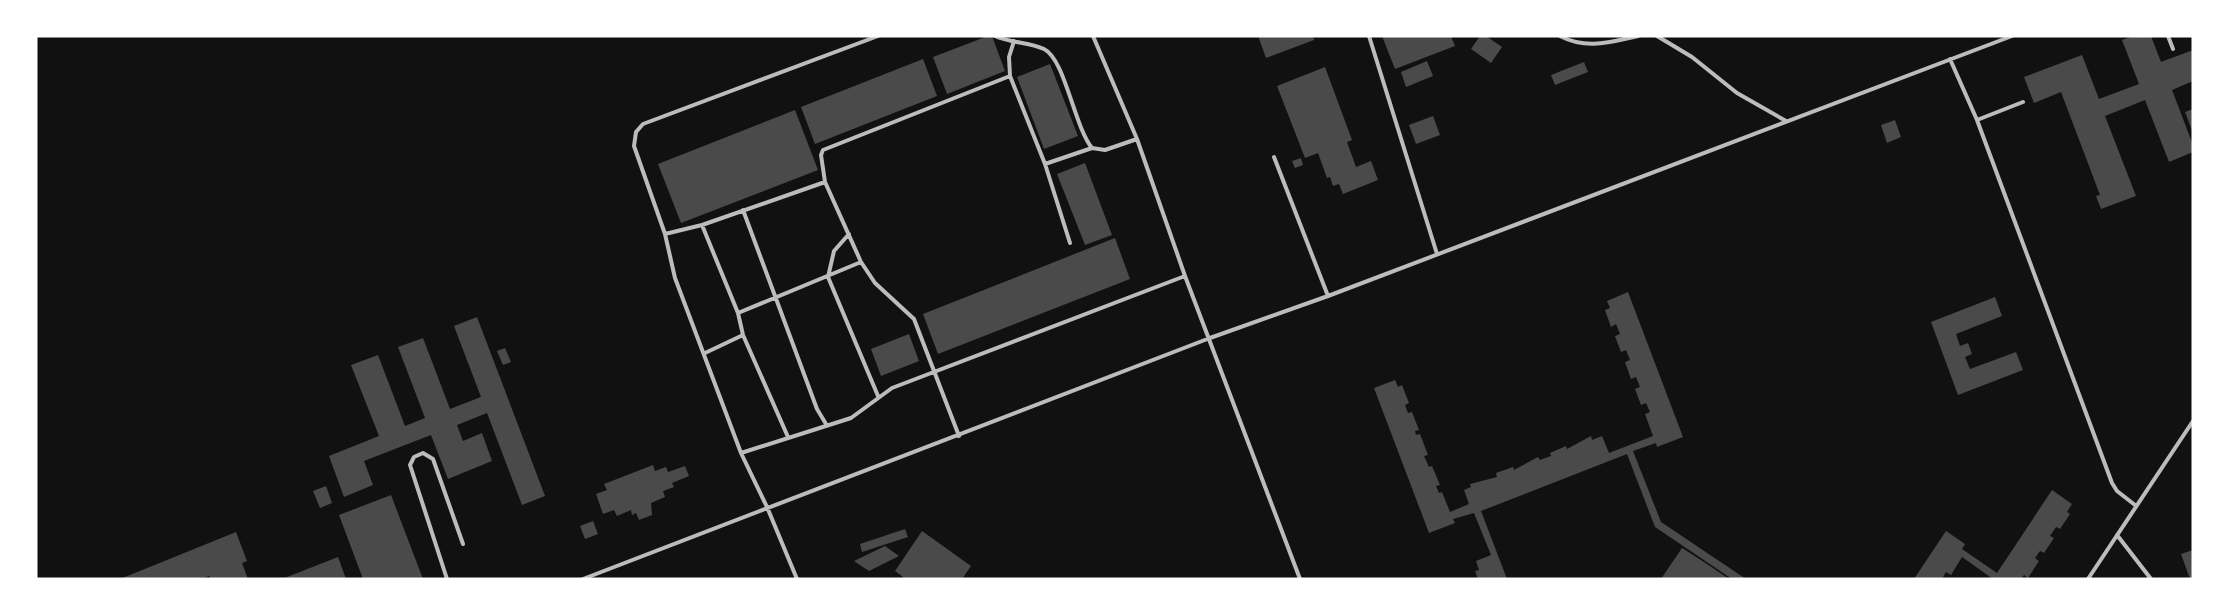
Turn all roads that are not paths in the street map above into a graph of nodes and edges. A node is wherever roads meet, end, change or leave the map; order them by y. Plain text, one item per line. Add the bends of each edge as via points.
1 (878, 36) edge
2 (994, 36) edge
3 (1093, 36) edge
4 (1369, 36) edge
5 (1560, 36) edge
6 (1638, 36) edge
7 (1657, 36) edge
8 (2012, 36) edge
9 (2168, 36) edge
10 (1014, 41) junction
11 (2173, 49) dead end
12 (1950, 59) junction
13 (1010, 76) junction
14 (2023, 102) dead end
15 (1977, 120) junction
16 (1786, 122) junction
17 (1137, 140) junction
18 (1092, 148) junction
19 (1274, 157) dead end
20 (1045, 164) junction
21 (825, 182) junction
22 (743, 210) junction
23 (702, 225) junction
24 (665, 234) junction
25 (849, 234) junction
26 (1070, 243) dead end
27 (1437, 254) junction
28 (861, 262) junction
29 (828, 276) junction
30 (1185, 276) junction
31 (1328, 296) junction
32 (774, 298) junction
33 (738, 313) junction
34 (743, 335) junction
35 (1210, 338) junction
36 (705, 353) junction
37 (932, 372) junction
38 (878, 396) junction
39 (2193, 420) edge
40 (826, 424) junction
41 (958, 436) junction
42 (788, 437) junction
43 (741, 453) junction
44 (2135, 505) junction
45 (767, 507) junction
46 (2117, 535) junction
47 (463, 544) dead end
48 (447, 579) edge
49 (583, 579) edge
50 (796, 579) edge
51 (1300, 579) edge
52 (2088, 579) edge
53 (2151, 579) edge

1 - 24 lane via 643,124 636,132 634,146
2 - 10 lane
3 - 17 lane
4 - 27 lane
5 - 6 lane via 1592,45
7 - 16 lane via 1692,57 1737,93
8 - 12 lane
9 - 11 lane
10 - 13 lane via 1009,57
10 - 18 lane via 1043,49 1055,58 1083,137
12 - 15 lane
12 - 16 lane
13 - 20 lane
13 - 21 lane via 823,150
14 - 15 lane
15 - 44 lane via 2112,483
16 - 27 lane
17 - 18 lane via 1105,150
17 - 30 lane
18 - 20 lane
19 - 31 lane
20 - 26 lane
21 - 22 lane
21 - 25 lane
22 - 23 lane
22 - 32 lane
23 - 24 lane
23 - 33 lane
24 - 36 lane via 675,278
25 - 28 lane
25 - 29 lane via 834,251
27 - 31 lane
28 - 29 lane
28 - 37 lane via 875,283 914,319
29 - 32 lane
29 - 38 lane
30 - 35 lane
30 - 37 lane
31 - 35 lane
32 - 33 lane
32 - 40 lane
33 - 34 lane
34 - 36 lane
34 - 42 lane
35 - 41 lane
35 - 51 lane
36 - 43 lane
37 - 38 lane
37 - 41 lane
38 - 40 lane via 851,418
39 - 44 lane
40 - 42 lane
41 - 45 lane
42 - 43 lane
43 - 45 lane
44 - 46 lane
45 - 49 lane
45 - 50 lane
46 - 52 lane
46 - 53 lane
47 - 48 lane via 433,459 423,453 414,457 410,465

